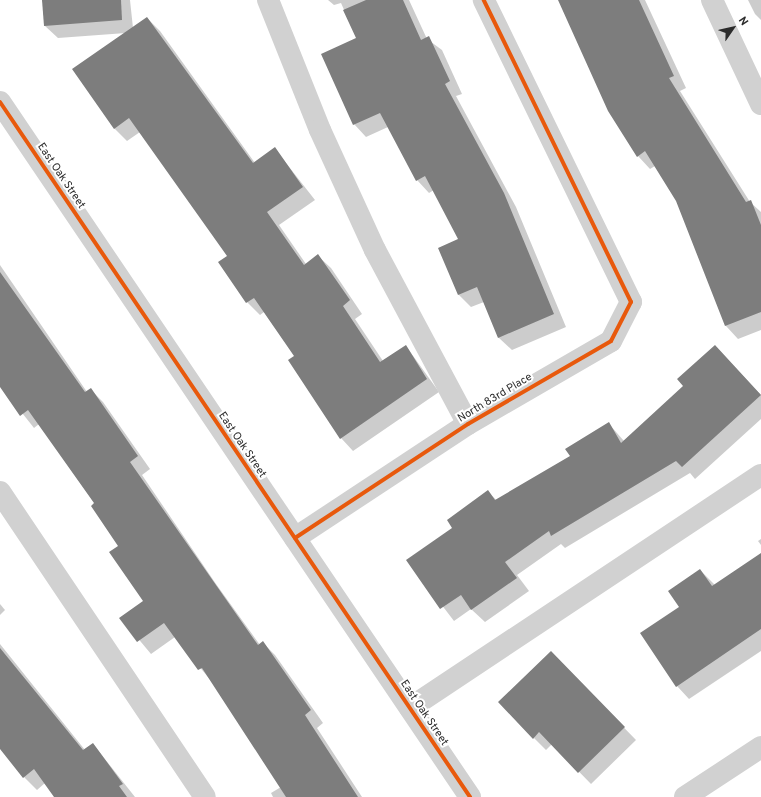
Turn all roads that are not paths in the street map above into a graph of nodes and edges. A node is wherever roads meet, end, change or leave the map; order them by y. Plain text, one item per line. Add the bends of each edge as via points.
1 (268, 0) edge
2 (484, 0) edge
3 (712, 0) edge
4 (0, 102) edge
5 (761, 104) edge
6 (468, 424) junction
7 (761, 475) edge
8 (0, 492) edge
9 (295, 538) junction
10 (410, 708) junction
11 (761, 747) edge
12 (205, 797) edge
13 (470, 797) edge
14 (685, 797) edge

1 - 6 street via 320,130 375,250
2 - 6 street, North 83rd Place via 631,302 611,341
3 - 5 street
4 - 9 street, East Oak Street
6 - 9 street, North 83rd Place
7 - 10 street
8 - 12 street
9 - 10 street, East Oak Street
10 - 13 street, East Oak Street
11 - 14 street

